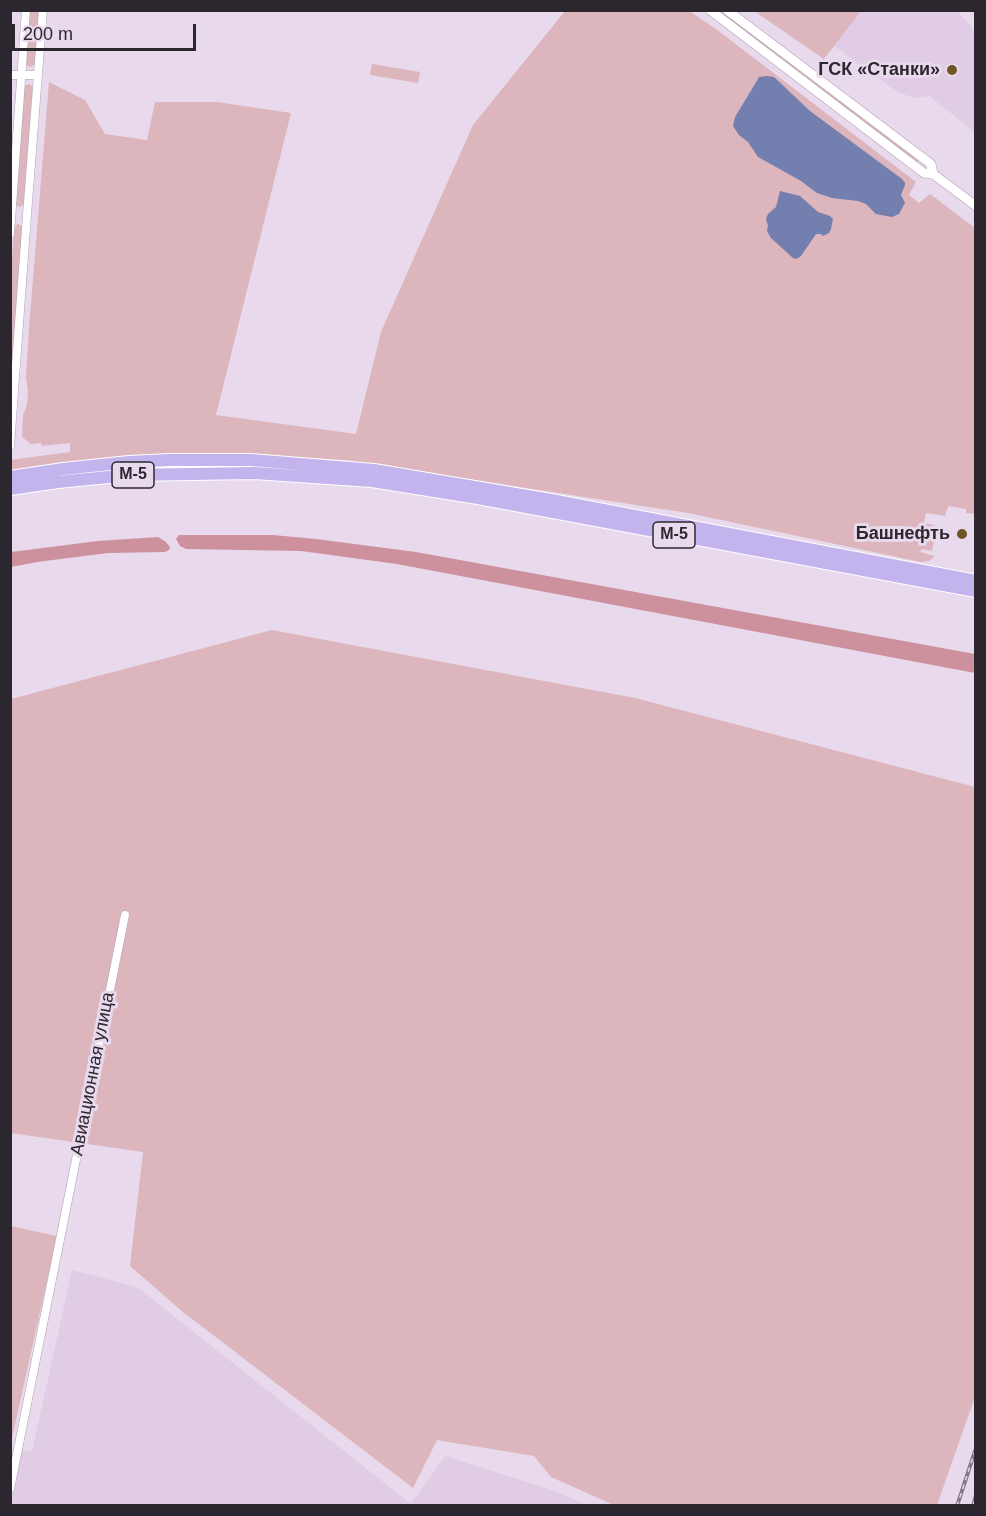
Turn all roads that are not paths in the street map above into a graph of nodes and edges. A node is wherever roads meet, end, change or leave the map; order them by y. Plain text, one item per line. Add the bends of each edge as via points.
1 (26, 10) edge
2 (43, 10) edge
3 (710, 10) edge
4 (727, 10) edge
5 (10, 75) edge
6 (21, 75) junction
7 (38, 75) junction
8 (933, 174) junction
9 (975, 206) edge
10 (10, 234) edge
11 (10, 446) edge
12 (10, 477) edge
13 (10, 489) edge
14 (975, 581) edge
15 (975, 591) edge
16 (125, 915) dead end
17 (10, 1490) edge

1 - 6 street
2 - 7 street
3 - 8 street via 924,173
4 - 8 street via 931,164
5 - 6 street
6 - 7 street
6 - 10 street
7 - 11 street
8 - 9 street
12 - 14 highway, М-5 via 170,460 251,460 374,470
13 - 15 highway, М-5 via 129,475 254,472 372,481
16 - 17 street, Авиационная улица

